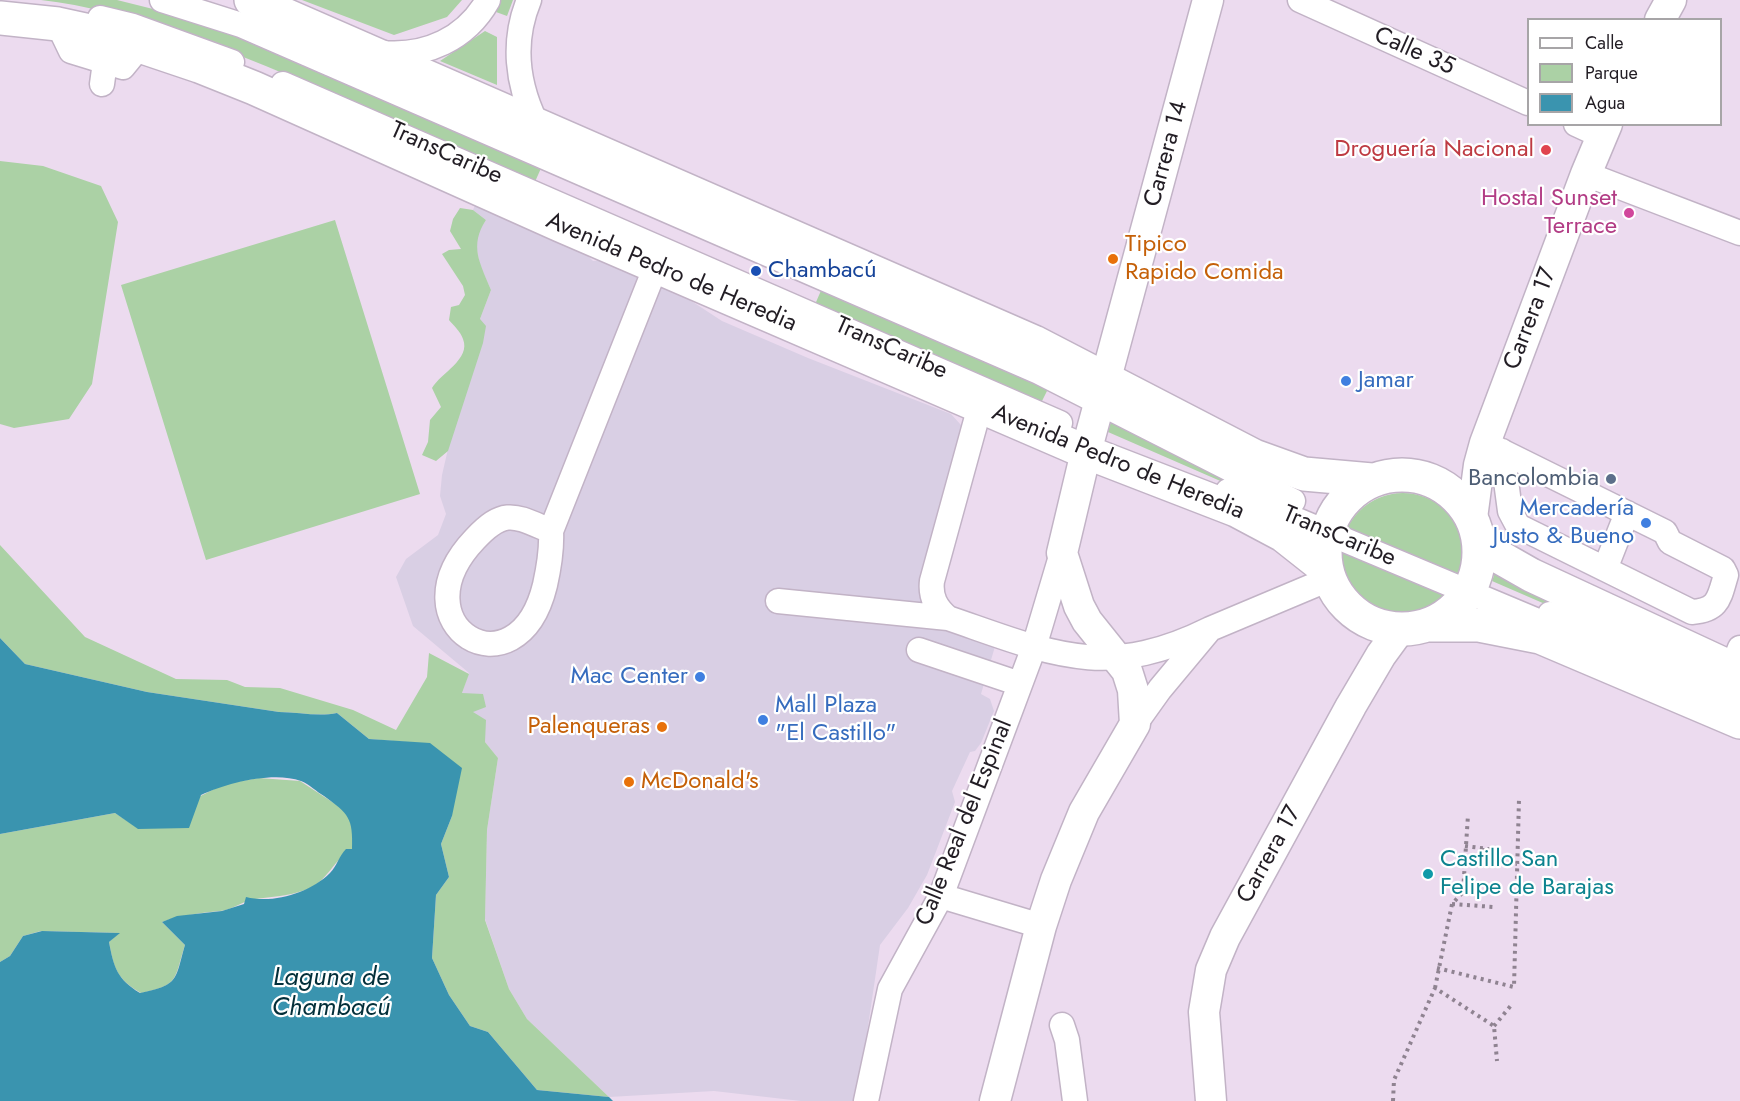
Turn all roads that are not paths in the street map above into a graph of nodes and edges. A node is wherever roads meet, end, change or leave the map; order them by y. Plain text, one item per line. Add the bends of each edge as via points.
1 (162, 0) edge
2 (488, 0) edge
3 (529, 0) edge
4 (1208, 0) edge
5 (1300, 0) edge
6 (1671, 0) edge
7 (0, 2) edge
8 (246, 13) edge
9 (0, 18) edge
10 (1661, 18) edge
11 (58, 24) junction
12 (141, 45) junction
13 (376, 53) junction
14 (1527, 103) edge
15 (536, 123) junction
16 (1595, 128) edge
17 (1586, 174) junction
18 (1740, 233) edge
19 (656, 266) junction
20 (1103, 390) junction
21 (979, 410) junction
22 (1089, 444) junction
23 (1494, 447) junction
24 (1372, 480) junction
25 (1627, 513) junction
26 (1329, 525) junction
27 (551, 531) junction
28 (1476, 532) junction
29 (1062, 553) junction
30 (1605, 568) junction
31 (1327, 574) junction
32 (1471, 586) junction
33 (778, 601) dead end
34 (1692, 612) junction
35 (948, 618) junction
36 (1414, 627) junction
37 (1210, 629) junction
38 (1034, 647) junction
39 (919, 650) dead end
40 (1692, 650) junction
41 (1118, 657) junction
42 (989, 665) dead end
43 (1738, 672) edge
44 (1022, 678) junction
45 (1740, 711) edge
46 (1740, 722) edge
47 (1135, 724) junction
48 (941, 896) junction
49 (1041, 926) junction
50 (1062, 1025) dead end
51 (866, 1101) edge
52 (995, 1101) edge
53 (1075, 1101) edge
54 (1211, 1101) edge

1 - 8 street, TransCaribe
2 - 13 street via 463,32 429,50 401,55
3 - 15 street via 517,54 520,81
4 - 20 main road, Carrera 14
5 - 14 street, Calle 35
6 - 10 main road
7 - 22 street, TransCaribe via 70,11 134,26 202,50
8 - 13 highway via 316,27
8 - 20 street, TransCaribe via 1039,372
9 - 11 highway, Avenida Pedro de Heredia
11 - 12 highway, Avenida Pedro de Heredia
11 - 12 street via 71,51 103,73 123,67
12 - 19 highway, Avenida Pedro de Heredia via 254,88
13 - 15 highway
15 - 20 highway via 981,319
16 - 17 main road, Carrera 17
17 - 18 street
17 - 23 main road, Carrera 17
19 - 21 highway, Avenida Pedro de Heredia
19 - 27 street
20 - 22 main road, Calle Real del Espinal
20 - 24 highway via 1279,467 1324,478
20 - 26 street, TransCaribe
21 - 22 highway, Avenida Pedro de Heredia
21 - 35 street via 932,581 934,602
22 - 26 street, TransCaribe
22 - 29 main road, Calle Real del Espinal
22 - 31 highway, Avenida Pedro de Heredia via 1258,520
23 - 25 street
23 - 28 main road, Carrera 17 via 1479,465
23 - 30 street via 1510,511 1518,526
24 - 26 highway via 1342,502
24 - 28 highway via 1407,475 1441,484 1459,499
25 - 30 street
25 - 34 street via 1665,532 1670,542 1724,568 1726,575 1717,602 1708,610
26 - 31 highway
26 - 32 street, TransCaribe
27 - 27 street via 507,516 483,530 470,544 446,597 451,621 461,633 487,644 513,639 525,631 543,594 552,551
28 - 32 highway
28 - 40 highway via 1530,575
29 - 38 street, Calle Real del Espinal
29 - 41 main road via 1078,606 1100,639
30 - 34 street
31 - 36 highway via 1340,599 1357,615 1378,626
31 - 37 street
32 - 36 highway via 1450,612
32 - 43 street, TransCaribe
32 - 45 street, TransCaribe
33 - 35 street
34 - 40 street
35 - 38 street
36 - 46 highway via 1479,625 1540,637
36 - 54 main road, Carrera 17 via 1381,655 1225,937 1211,970 1204,1012
37 - 41 street via 1166,648
37 - 47 street
38 - 41 street via 1076,657
38 - 44 street, Calle Real del Espinal
39 - 44 street
40 - 43 highway
41 - 47 main road via 1133,690
42 - 44 street
44 - 48 street, Calle Real del Espinal
47 - 49 main road via 1084,812
48 - 49 street
48 - 51 street, Calle Real del Espinal via 890,989
49 - 52 main road
50 - 53 street

